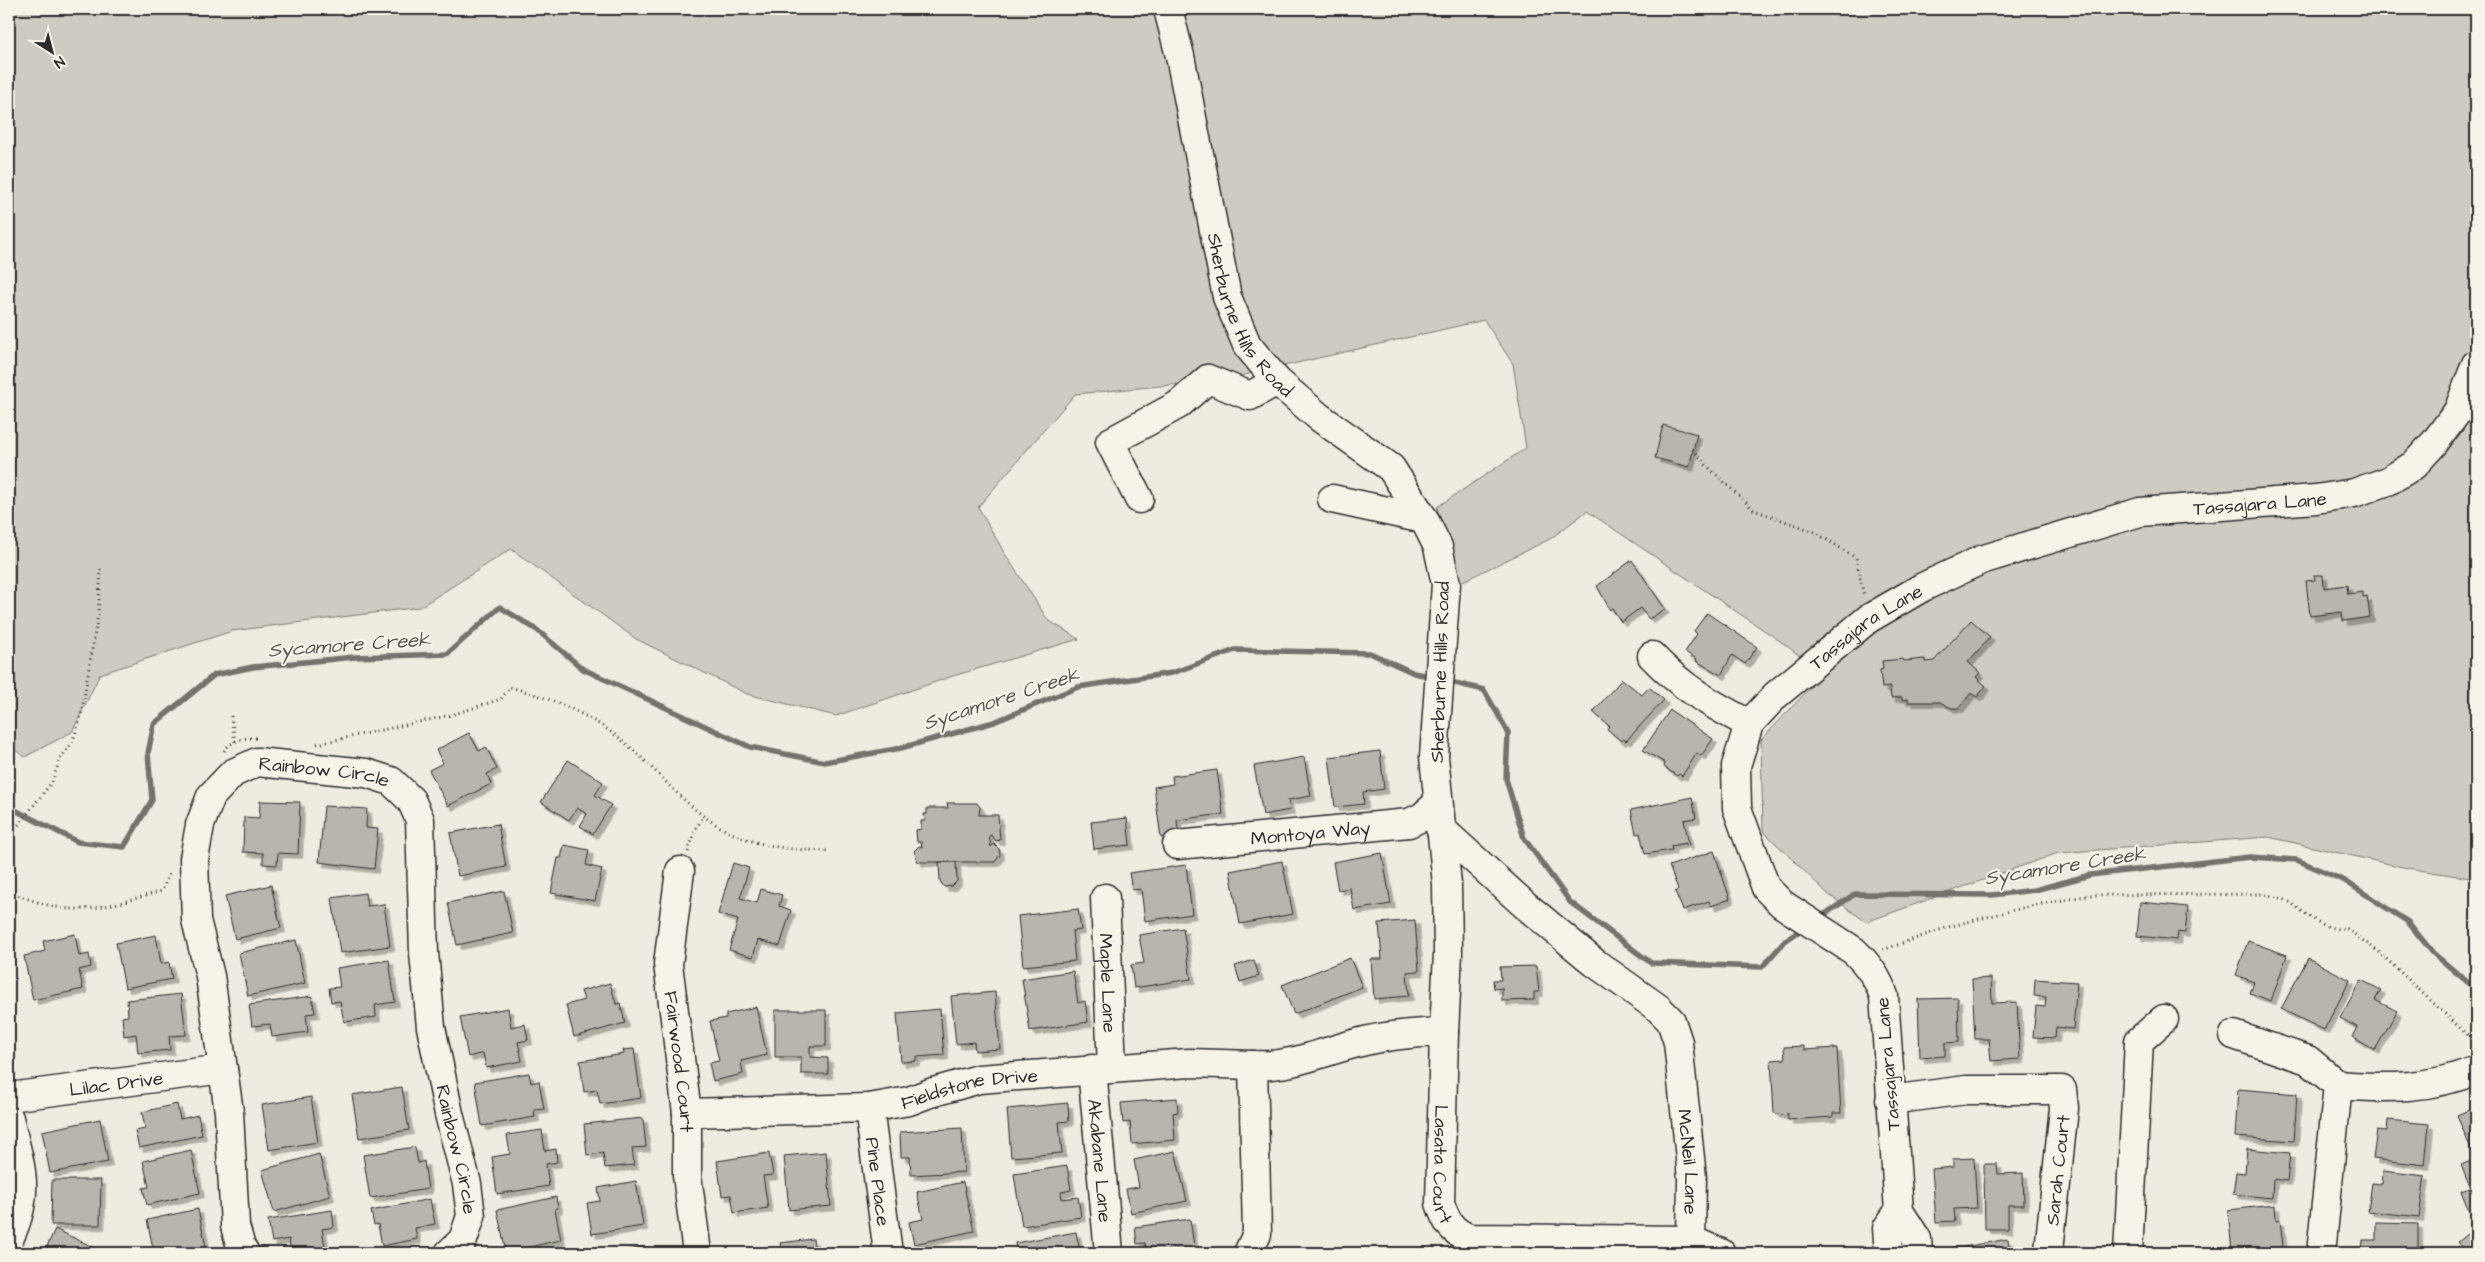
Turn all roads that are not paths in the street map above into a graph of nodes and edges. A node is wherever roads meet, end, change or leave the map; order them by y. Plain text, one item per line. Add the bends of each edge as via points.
1 (1168, 9) edge
2 (2476, 364) edge
3 (1277, 381) junction
4 (1139, 499) dead end
5 (1332, 499) dead end
6 (1424, 519) junction
7 (1652, 656) dead end
8 (1749, 724) junction
9 (1439, 816) junction
10 (1177, 845) dead end
11 (680, 871) road end
12 (1105, 898) dead end
13 (2164, 1019) dead end
14 (1444, 1032) junction
15 (2234, 1035) dead end
16 (1253, 1065) junction
17 (1102, 1068) junction
18 (222, 1069) junction
19 (2476, 1070) edge
20 (2338, 1086) junction
21 (9, 1097) edge
22 (1890, 1100) junction
23 (870, 1108) junction
24 (687, 1113) junction
25 (9, 1118) edge
26 (1898, 1210) junction
27 (9, 1239) edge
28 (1692, 1240) junction
29 (1258, 1247) edge
30 (457, 1250) edge
31 (2049, 1250) dead end
32 (246, 1253) edge
33 (697, 1253) edge
34 (888, 1253) edge
35 (1109, 1253) edge
36 (1721, 1253) edge
37 (1890, 1253) edge
38 (1918, 1253) edge
39 (2128, 1253) edge
40 (2321, 1253) edge

1 - 3 street, Sherburne Hills Road via 1227,297 1247,345
2 - 8 street, Tassajara Lane via 2458,411 2435,442 2414,465 2388,481 2354,494 2140,512 1981,560 1923,587 1868,619 1776,695
3 - 4 street via 1250,396 1208,379 1178,405 1110,442
3 - 6 street, Sherburne Hills Road via 1319,417 1391,468
5 - 6 street
6 - 9 street, Sherburne Hills Road via 1438,548 1446,584 1434,757
7 - 8 street via 1671,676 1699,697
8 - 22 street, Tassajara Lane via 1736,766 1737,808 1766,888 1782,904 1859,956 1878,981 1884,996
9 - 10 street, Montoya Way via 1422,817 1409,824
9 - 14 street, Sherburne Hills Road via 1447,884
9 - 28 street, McNeil Lane via 1532,910 1671,1021 1678,1042 1683,1083 1692,1178
11 - 24 street, Fairwood Court via 668,964
12 - 17 street, Maple Lane
13 - 39 street via 2139,1041
14 - 16 street via 1399,1033 1271,1066
14 - 28 street, Lasata Court via 1440,1203 1447,1223 1457,1233 1469,1238
15 - 20 street via 2308,1060
16 - 17 street, Fieldstone Drive via 1189,1063
16 - 29 street
17 - 23 street, Fieldstone Drive via 979,1079 909,1101
17 - 35 street, Akabane Lane
18 - 21 street, Lilac Drive
18 - 30 street, Rainbow Circle via 210,976 196,920 194,859 200,825 211,796 233,773 257,762 366,773 391,781 411,800 420,820 430,1027 467,1184 471,1216
18 - 32 street, Rainbow Circle via 229,1112 235,1226 241,1248
19 - 20 street via 2433,1084 2384,1088
20 - 40 street
22 - 26 street, Tassajara Lane
22 - 31 street, Sarah Court via 1966,1090 2062,1090 2064,1108
23 - 24 street, Fieldstone Drive
23 - 34 street, Pine Place
24 - 33 street, Fairwood Court via 687,1175
25 - 27 street via 23,1181 20,1216
26 - 37 street, Tassajara Lane via 1887,1228
26 - 38 street, Tassajara Lane via 1917,1239
28 - 36 street, Lasata Court

